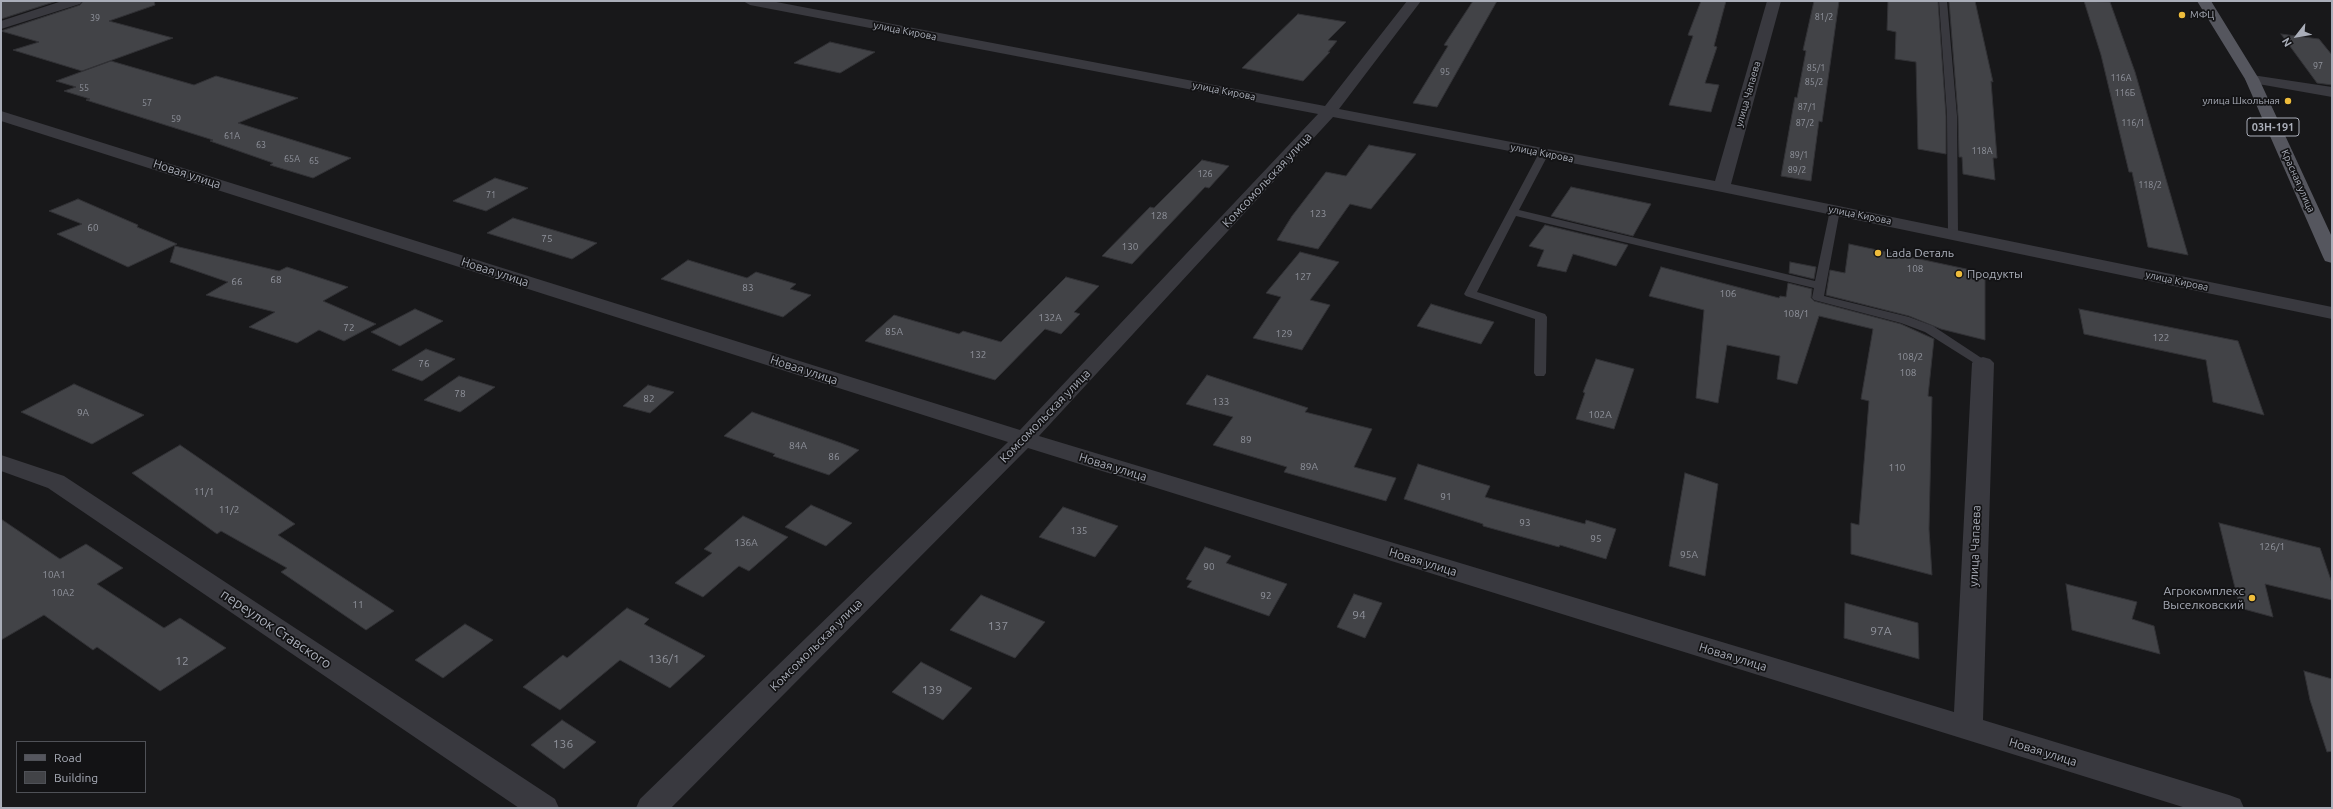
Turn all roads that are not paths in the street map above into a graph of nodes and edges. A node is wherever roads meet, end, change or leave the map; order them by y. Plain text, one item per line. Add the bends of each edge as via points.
1 (75, 1) edge
2 (750, 1) edge
3 (1414, 1) edge
4 (1774, 1) edge
5 (1944, 1) edge
6 (2204, 1) edge
7 (1, 25) edge
8 (2252, 79) junction
9 (2332, 92) edge
10 (1330, 111) junction
11 (1, 116) edge
12 (1544, 153) junction
13 (1722, 187) junction
14 (1835, 210) junction
15 (1514, 212) junction
16 (1953, 234) junction
17 (2332, 257) edge
18 (1820, 286) junction
19 (2332, 313) edge
20 (1983, 363) joint
21 (1540, 373) dead end
22 (1024, 439) junction
23 (1, 463) edge
24 (1968, 729) junction
25 (544, 808) edge
26 (651, 808) edge
27 (2229, 808) edge

1 - 7 street
2 - 10 street, улица Кирова
3 - 10 street, Комсомольская улица
4 - 13 street, улица Чапаева
5 - 16 lane via 1952,116
6 - 8 main road, Красная улица / 03Н-191
8 - 9 street
8 - 17 main road, Красная улица / 03Н-191
10 - 12 street, улица Кирова
10 - 22 street, Комсомольская улица
11 - 22 street, Новая улица
12 - 13 street, улица Кирова
12 - 15 lane
13 - 14 street, улица Кирова
14 - 16 street, улица Кирова
14 - 18 lane
15 - 18 lane
15 - 21 lane via 1470,294 1541,317
16 - 19 street, улица Кирова
18 - 20 lane via 1818,298 1905,320 1929,329
20 - 24 street, улица Чапаева
22 - 24 street, Новая улица
22 - 26 street, Комсомольская улица
23 - 25 street, переулок Ставского via 56,482
24 - 27 street, Новая улица

